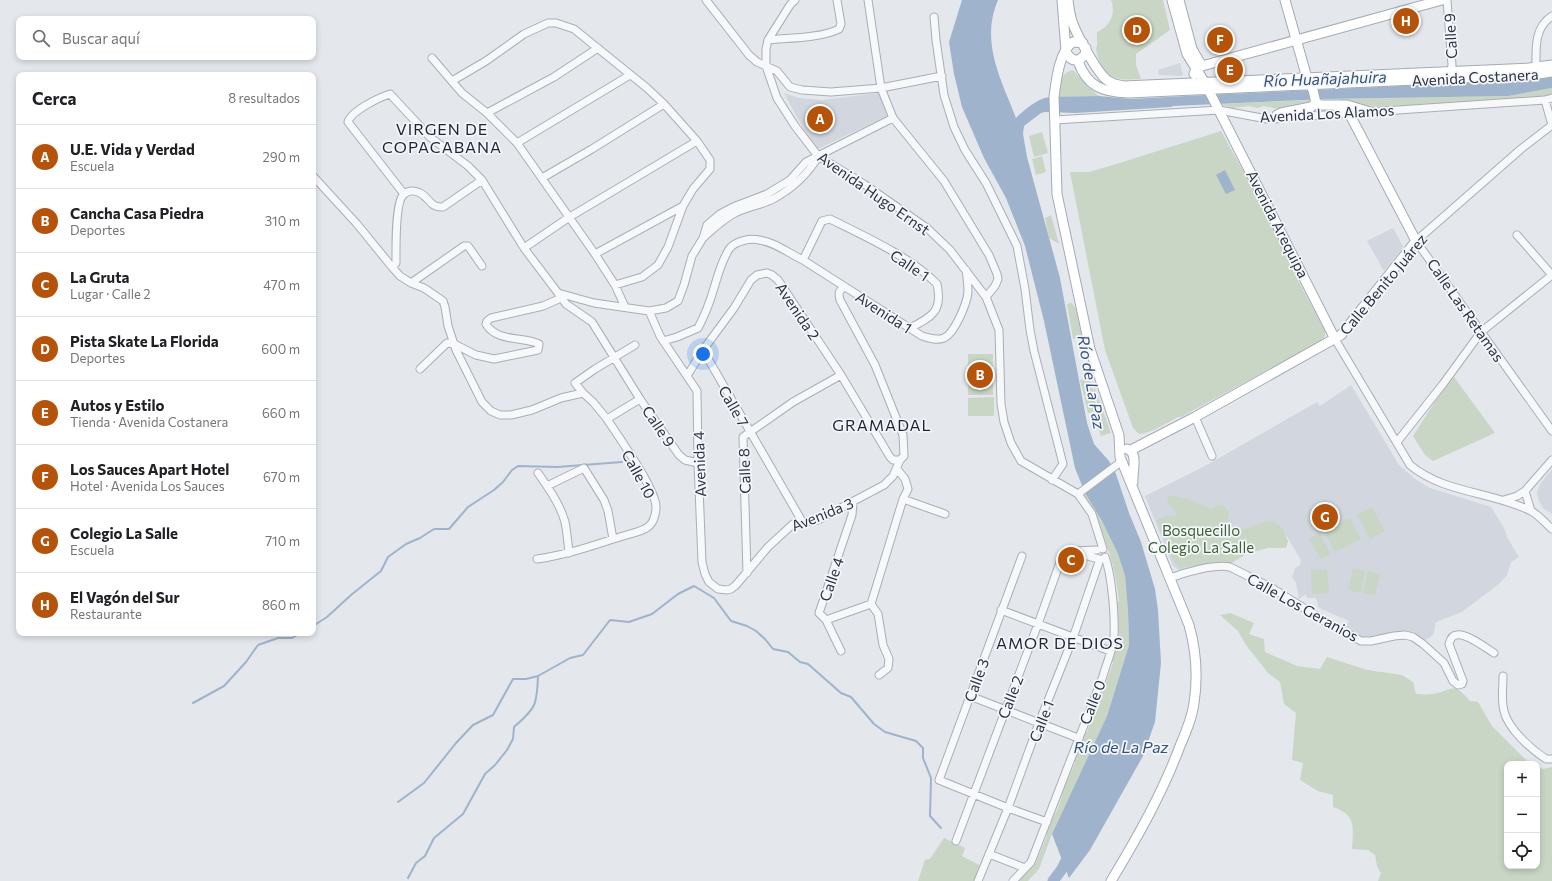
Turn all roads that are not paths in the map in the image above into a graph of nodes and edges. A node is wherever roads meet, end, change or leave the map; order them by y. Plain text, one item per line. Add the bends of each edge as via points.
1 (706, 0) edge
2 (795, 0) edge
3 (837, 0) edge
4 (868, 0) edge
5 (1062, 0) edge
6 (1068, 0) edge
7 (1172, 0) edge
8 (1179, 0) edge
9 (1285, 0) edge
10 (1442, 0) edge
11 (1447, 0) edge
12 (1552, 16) edge
13 (934, 17) dead end
14 (768, 40) junction
15 (1296, 40) junction
16 (1084, 46) junction
17 (598, 48) junction
18 (1066, 48) junction
19 (432, 58) dead end
20 (1076, 61) junction
21 (1552, 65) edge
22 (766, 66) junction
23 (1199, 67) junction
24 (1536, 68) junction
25 (1451, 71) junction
26 (1552, 72) edge
27 (1057, 74) junction
28 (630, 75) junction
29 (942, 76) junction
30 (452, 81) junction
31 (1188, 84) junction
32 (1310, 84) junction
33 (881, 88) junction
34 (1208, 89) junction
35 (1548, 99) edge
36 (1316, 101) junction
37 (664, 104) junction
38 (1334, 105) junction
39 (1217, 107) junction
40 (1370, 112) junction
41 (487, 113) junction
42 (1349, 113) junction
43 (1055, 116) junction
44 (893, 118) junction
45 (1276, 118) junction
46 (1552, 125) edge
47 (697, 141) junction
48 (517, 143) junction
49 (818, 156) junction
50 (542, 178) junction
51 (316, 179) edge
52 (482, 180) junction
53 (404, 194) junction
54 (683, 206) junction
55 (568, 218) junction
56 (1518, 235) dead end
57 (1416, 240) junction
58 (524, 248) junction
59 (595, 254) junction
60 (803, 260) junction
61 (482, 266) dead end
62 (392, 267) junction
63 (966, 270) junction
64 (1552, 275) edge
65 (411, 284) junction
66 (615, 285) junction
67 (844, 287) junction
68 (560, 295) junction
69 (986, 297) junction
70 (625, 307) junction
71 (649, 311) junction
72 (910, 328) junction
73 (1481, 332) junction
74 (1335, 339) junction
75 (663, 340) junction
76 (454, 344) junction
77 (635, 345) dead end
78 (703, 350) junction
79 (615, 357) junction
80 (420, 369) dead end
81 (841, 374) junction
82 (688, 376) junction
83 (583, 393) junction
84 (640, 399) junction
85 (1195, 417) junction
86 (607, 419) junction
87 (1552, 431) edge
88 (749, 432) junction
89 (1397, 442) junction
90 (1126, 456) junction
91 (1212, 456) dead end
92 (900, 460) junction
93 (1552, 460) edge
94 (698, 463) junction
95 (897, 469) junction
96 (538, 473) dead end
97 (1052, 480) junction
98 (547, 486) junction
99 (1081, 491) junction
100 (1525, 491) junction
101 (903, 499) junction
102 (1504, 500) junction
103 (853, 503) junction
104 (1531, 511) junction
105 (945, 514) dead end
106 (803, 523) junction
107 (1552, 529) edge
108 (613, 539) junction
109 (1099, 550) junction
110 (1082, 551) junction
111 (569, 553) junction
112 (1022, 556) dead end
113 (1102, 558) junction
114 (537, 559) dead end
115 (747, 573) junction
116 (1170, 578) junction
117 (871, 604) junction
118 (1001, 610) junction
119 (826, 620) junction
120 (1038, 624) junction
121 (1073, 638) junction
122 (841, 651) dead end
123 (1110, 651) junction
124 (1494, 653) dead end
125 (879, 676) dead end
126 (1503, 676) dead end
127 (970, 696) junction
128 (1005, 709) junction
129 (1039, 722) junction
130 (1078, 738) junction
131 (1552, 759) edge
132 (973, 794) junction
133 (1008, 808) junction
134 (1047, 822) junction
135 (956, 841) dead end
136 (989, 854) junction
137 (1025, 868) junction
138 (978, 881) edge
139 (1013, 881) edge
140 (1111, 881) edge

1 - 22 street via 750,55
2 - 14 street, Avenida Hugo Ernst
3 - 14 street via 841,24 839,30
4 - 33 street
5 - 18 main road
6 - 16 main road, Avenida Costanera via 1072,23
7 - 23 main road via 1185,49
8 - 23 main road
9 - 15 main road
10 - 15 main road
11 - 25 street, Calle 9
12 - 24 street via 1542,24 1538,34
13 - 29 street
14 - 22 street, Avenida Hugo Ernst
15 - 23 main road
15 - 32 main road
16 - 18 main road via 1073,42
16 - 20 main road via 1085,56
16 - 31 main road, Avenida Costanera via 1098,71 1113,84
17 - 28 street
17 - 30 street via 574,29 548,23 524,34
17 - 41 street via 554,77
18 - 20 main road via 1068,56
18 - 27 main road
19 - 30 street
20 - 27 main road
20 - 34 main road, Avenida Costanera via 1089,80 1101,90 1128,93
21 - 24 main road, Avenida Costanera
22 - 33 street via 777,72 786,84 795,89 831,92
22 - 49 street, Avenida Hugo Ernst via 778,98
23 - 31 main road
23 - 34 main road
24 - 25 main road, Avenida Costanera
25 - 32 main road, Avenida Costanera
26 - 32 main road, Avenida Costanera
27 - 43 main road
28 - 37 street
28 - 48 street
29 - 33 street
29 - 97 street via 944,95 954,127 986,183 1017,246 1032,344 1063,464
30 - 41 street via 466,97
31 - 34 main road, Avenida Costanera
32 - 34 main road, Avenida Costanera
32 - 36 main road
33 - 44 street
34 - 39 main road, Avenida Arequipa
35 - 40 street, Avenida Los Alamos
35 - 46 street
36 - 38 main road via 1320,105
36 - 45 main road via 1311,107 1281,113
37 - 47 street
37 - 50 street
38 - 40 main road via 1353,106
38 - 42 main road
39 - 43 street, Avenida Los Alamos
39 - 45 street, Avenida Los Alamos via 1256,117
39 - 74 main road, Avenida Arequipa
40 - 42 street, Avenida Los Alamos
41 - 48 street
42 - 45 street, Avenida Los Alamos
42 - 57 main road, Calle Las Retamas
43 - 90 main road via 1057,194 1090,349
44 - 49 street
44 - 69 street via 944,181 989,255 998,279
46 - 57 street, Calle Benito Juárez
47 - 54 street via 710,160 710,169
47 - 55 street
48 - 50 street
49 - 63 street, Avenida Hugo Ernst via 882,195 927,228
49 - 71 street via 792,187 772,199 724,219 703,238 692,256 678,301 666,308
50 - 55 street
51 - 62 street via 358,224
52 - 53 street via 438,208 430,204 420,193 412,191
52 - 53 street, Calle 9 via 430,137 390,94 363,107 349,118 348,122
52 - 58 street, Calle 9
53 - 62 street via 396,231 396,263
54 - 59 street
54 - 66 street via 668,247 658,265 642,277
55 - 58 street
55 - 59 street
56 - 64 street
57 - 73 street, Calle Las Retamas
57 - 74 main road, Calle Benito Juárez via 1345,332
58 - 68 street, Calle 9
59 - 66 street
60 - 67 street
60 - 72 street, Calle 1 via 822,221 830,219 865,236 917,267 937,284 940,301 935,311
60 - 75 street via 758,239 746,240 731,247 698,328
61 - 65 street via 468,246 464,246
62 - 65 street
63 - 69 street, Avenida Hugo Ernst
63 - 72 street, Avenida 1 via 967,298 961,314 947,336 930,339
64 - 73 street
65 - 76 street via 424,288 443,301
66 - 70 street
67 - 72 street, Avenida 1
67 - 92 street, Avenida 1 via 838,294 840,300 875,365 903,435 904,456
68 - 70 street
68 - 76 street via 543,306 487,320 486,324 490,329 509,339 538,343 540,348 536,351 494,359 476,355
68 - 79 street, Calle 9 via 566,304 592,322
69 - 97 street, Avenida Hugo Ernst via 999,330 1001,404 1011,443 1021,461
70 - 71 street
71 - 75 street, Avenida 4
73 - 87 street, Calle Las Retamas
73 - 89 street
74 - 85 main road, Calle Benito Juárez
74 - 89 street
75 - 82 street, Avenida 4
76 - 80 street via 444,345
76 - 83 street via 482,402 491,411 500,415 532,410 561,398
77 - 79 street
78 - 81 street, Avenida 2 via 751,280 757,275 767,274 778,280
78 - 82 street, Avenida 2
78 - 88 street, Calle 7
79 - 83 street via 575,383
79 - 84 street, Calle 9
81 - 88 street, Calle 8
81 - 92 street, Avenida 2 via 890,457 893,460
82 - 94 street, Avenida 4 via 697,391
83 - 86 street
84 - 86 street
84 - 94 street, Calle 9 via 679,455 685,460
85 - 90 main road, Calle Benito Juárez
85 - 91 street
86 - 108 street, Calle 10 via 654,497 656,506 655,516 648,527
88 - 106 street, Calle 7
88 - 115 street, Calle 8 via 743,437
89 - 102 street via 1410,465 1424,476 1454,488
90 - 99 street
90 - 116 main road via 1134,489
92 - 95 street, Avenida 3
93 - 100 street
94 - 115 street, Avenida 4 via 702,562 705,574 713,586 727,590 736,585
95 - 101 street via 905,479 908,489
95 - 103 street, Avenida 3 via 884,485
96 - 98 street
97 - 99 street, Avenida Hugo Ernst
98 - 108 street via 584,468 604,500
98 - 111 street via 562,514
99 - 109 street, Calle 0 via 1101,541
100 - 102 street
100 - 104 street
101 - 105 street
101 - 117 street
102 - 104 street
103 - 106 street, Avenida 3 via 818,520
103 - 119 street, Calle 4 via 852,516 819,613
104 - 107 street
106 - 115 street, Avenida 3 via 793,524 783,532
108 - 111 street, Calle 10
109 - 110 street
109 - 113 street, Calle 0 via 1106,553
110 - 113 street via 1084,555
110 - 120 street, Calle 2 via 1063,554
111 - 114 street, Calle 10
112 - 118 street, Calle 3
113 - 121 street, Calle 1
113 - 123 street, Calle 0 via 1108,565 1113,606 1114,637
116 - 124 street, Calle Los Geranios via 1214,567 1230,567 1272,588 1361,641 1405,635 1413,637 1444,663 1453,681 1458,685 1463,681 1448,644 1453,636 1465,636
116 - 140 main road via 1189,625 1194,645 1194,704 1166,781
117 - 119 street
117 - 125 street via 878,614 883,645 889,659 888,668
118 - 120 street
118 - 127 street, Calle 3
119 - 122 street, Calle 4
120 - 121 street
120 - 128 street, Calle 2
121 - 123 street
121 - 129 street, Calle 1
123 - 130 street, Calle 0 via 1103,676
126 - 131 street via 1504,711 1510,724 1525,743 1540,756 1546,760
127 - 128 street
127 - 132 street, Calle 3 via 939,780
128 - 129 street
128 - 132 street, Calle 2
129 - 130 street
129 - 133 street, Calle 1
130 - 134 street, Calle 0
132 - 133 street
132 - 135 street, Calle 2
133 - 134 street
133 - 136 street, Calle 1
134 - 137 street, Calle 0 via 1031,862
136 - 137 street
136 - 138 street, Calle 1
137 - 139 street, Calle 0

